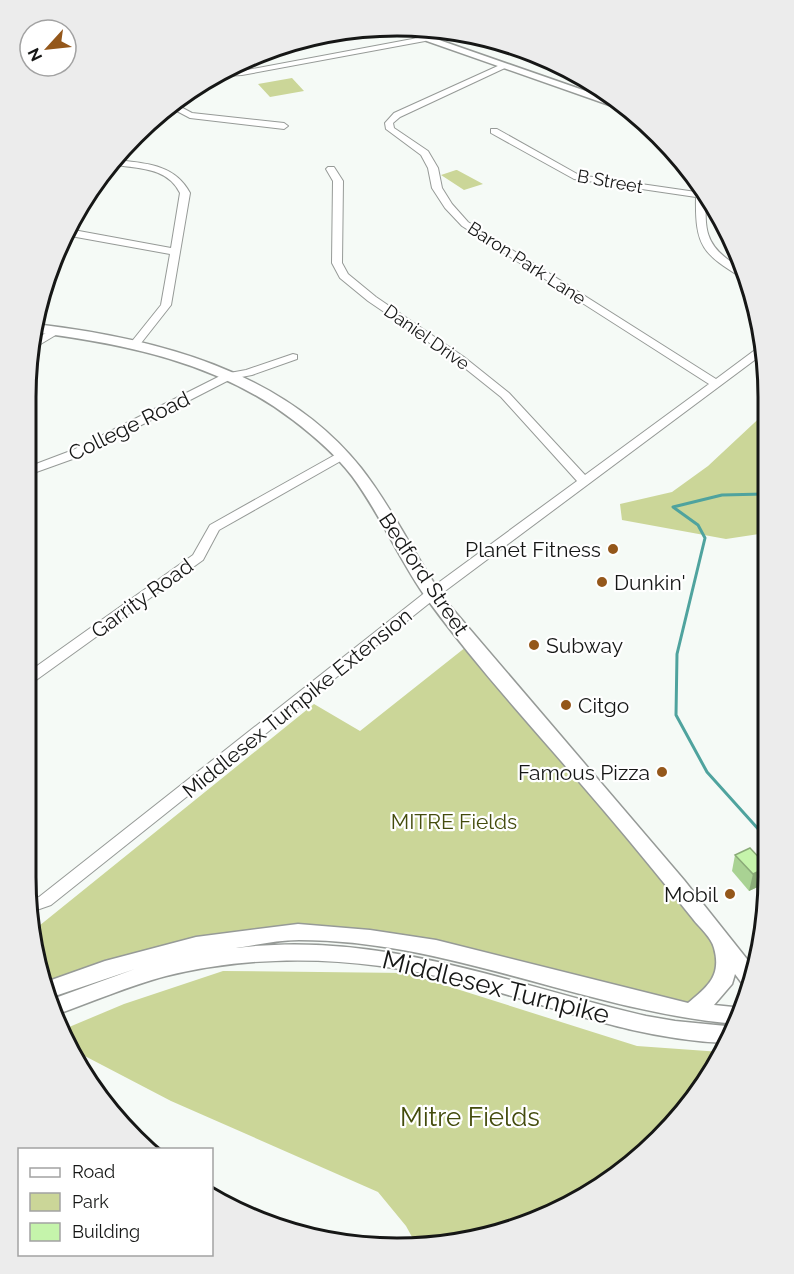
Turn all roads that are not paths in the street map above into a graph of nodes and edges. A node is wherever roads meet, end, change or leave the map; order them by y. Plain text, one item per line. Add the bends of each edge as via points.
1 (427, 37) edge
2 (431, 38) edge
3 (273, 58) edge
4 (289, 64) junction
5 (502, 67) junction
6 (236, 74) edge
7 (604, 101) edge
8 (179, 110) edge
9 (284, 126) dead end
10 (494, 131) dead end
11 (122, 164) edge
12 (331, 169) dead end
13 (694, 192) edge
14 (701, 202) edge
15 (75, 233) edge
16 (175, 252) junction
17 (735, 269) edge
18 (43, 329) edge
19 (55, 331) junction
20 (41, 340) edge
21 (134, 345) junction
22 (755, 356) edge
23 (293, 357) dead end
24 (228, 376) junction
25 (717, 384) junction
26 (342, 455) junction
27 (36, 468) edge
28 (584, 482) junction
29 (432, 594) junction
30 (36, 674) edge
31 (37, 904) edge
32 (724, 943) junction
33 (745, 972) edge
34 (53, 988) edge
35 (59, 1005) edge
36 (691, 1012) junction
37 (731, 1015) edge
38 (723, 1034) edge

1 - 4 street
2 - 5 main road
3 - 4 street
4 - 6 street
5 - 7 main road
5 - 25 street, Baron Park Lane via 397,115 389,127 425,153 447,206 465,224
8 - 9 street via 190,115
10 - 13 street, B Street via 577,177
11 - 16 street via 155,169 179,180 185,193
12 - 28 street, Daniel Drive via 338,181 338,263 344,276 460,358 505,395
14 - 17 street via 700,232 704,244
15 - 16 street
16 - 21 street via 166,305
18 - 19 main road, Bedford Street
19 - 20 street
19 - 21 main road, Bedford Street
21 - 24 main road, Bedford Street via 180,357
22 - 25 street, Middlesex Turnpike Extension
23 - 24 street, College Road
24 - 26 main road, Bedford Street via 256,388 284,407
24 - 27 street, College Road via 77,453
25 - 28 street, Middlesex Turnpike Extension
26 - 29 main road, Bedford Street
26 - 30 street, Garrity Road via 214,528 198,557
28 - 29 street, Middlesex Turnpike Extension
29 - 31 street, Middlesex Turnpike Extension via 132,835
29 - 32 main road, Bedford Street
32 - 33 main road, Bedford Street
32 - 36 main road via 725,978
34 - 36 main road, Middlesex Turnpike via 105,969 196,945 298,932 436,948
35 - 38 main road, Middlesex Turnpike via 166,968 233,955 338,952 429,965 679,1032
36 - 37 main road, Middlesex Turnpike

